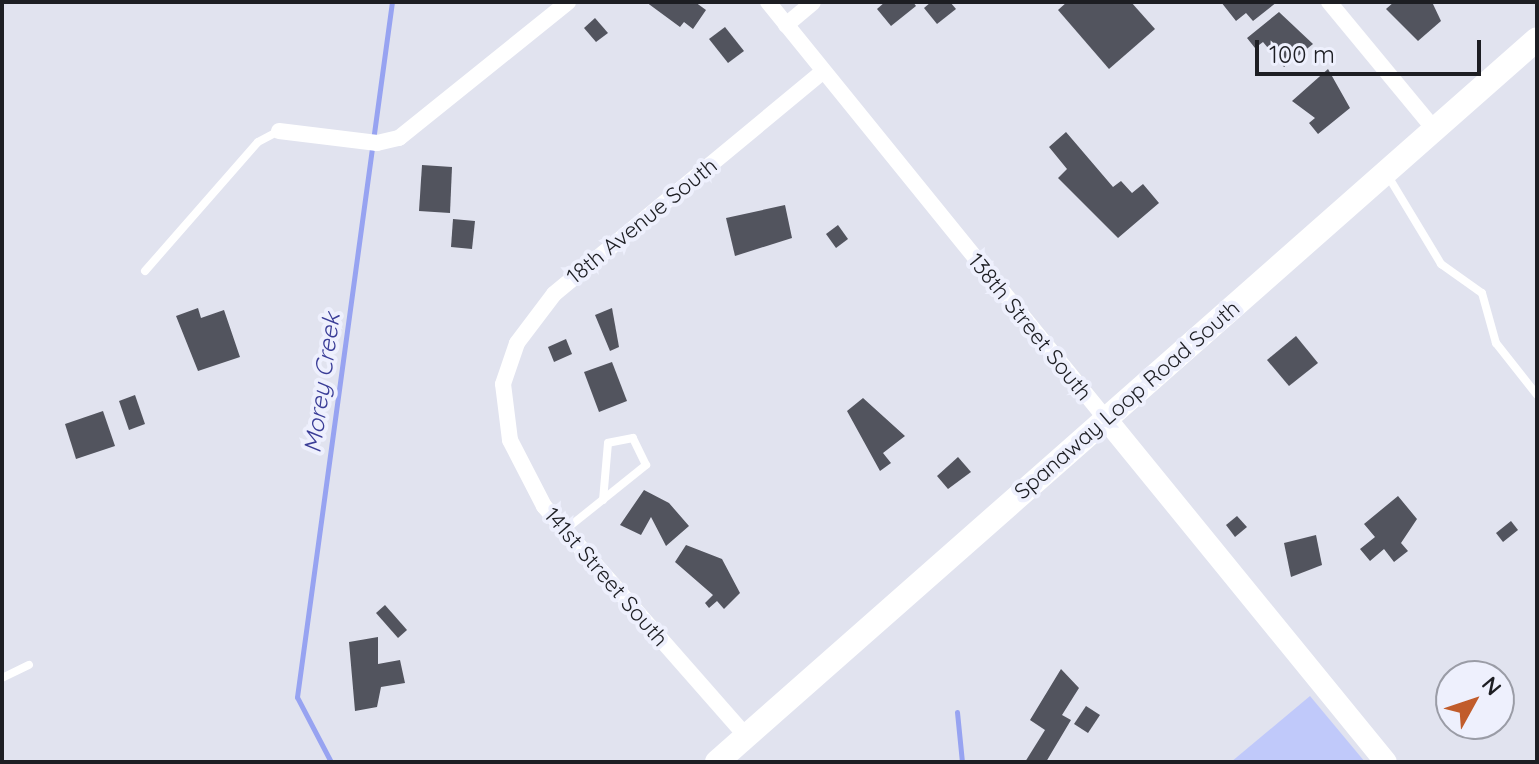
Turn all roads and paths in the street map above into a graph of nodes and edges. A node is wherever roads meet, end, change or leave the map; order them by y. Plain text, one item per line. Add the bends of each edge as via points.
1 (568, 2) edge
2 (768, 2) edge
3 (813, 2) edge
4 (1329, 2) edge
5 (786, 25) junction
6 (1537, 39) edge
7 (822, 72) junction
8 (1434, 129) junction
9 (279, 131) joint
10 (1386, 172) junction
11 (145, 271) dead end
12 (1537, 395) edge
13 (503, 398) joint
14 (1106, 419) junction
15 (603, 500) junction
16 (565, 530) junction
17 (29, 665) dead end
18 (2, 678) edge
19 (746, 736) junction
20 (717, 762) edge
21 (1386, 762) edge

1 - 9 street via 399,138 377,143
2 - 5 street, 138th Street South
3 - 5 street
4 - 8 street
5 - 7 street, 138th Street South
6 - 8 main road, Spanaway Loop Road South
7 - 13 street, 18th Avenue South via 554,294 517,343
7 - 14 street, 138th Street South
8 - 10 main road, Spanaway Loop Road South
9 - 11 lane via 258,142
10 - 12 lane via 1441,264 1482,293 1496,343
10 - 14 main road, Spanaway Loop Road South
13 - 16 street, 141st Street South via 520,466
14 - 19 main road, Spanaway Loop Road South
14 - 21 street, 138th Street South
15 - 15 lane via 646,465 633,438 608,443
15 - 16 lane
16 - 19 street, 141st Street South
17 - 18 lane
19 - 20 main road, Spanaway Loop Road South

